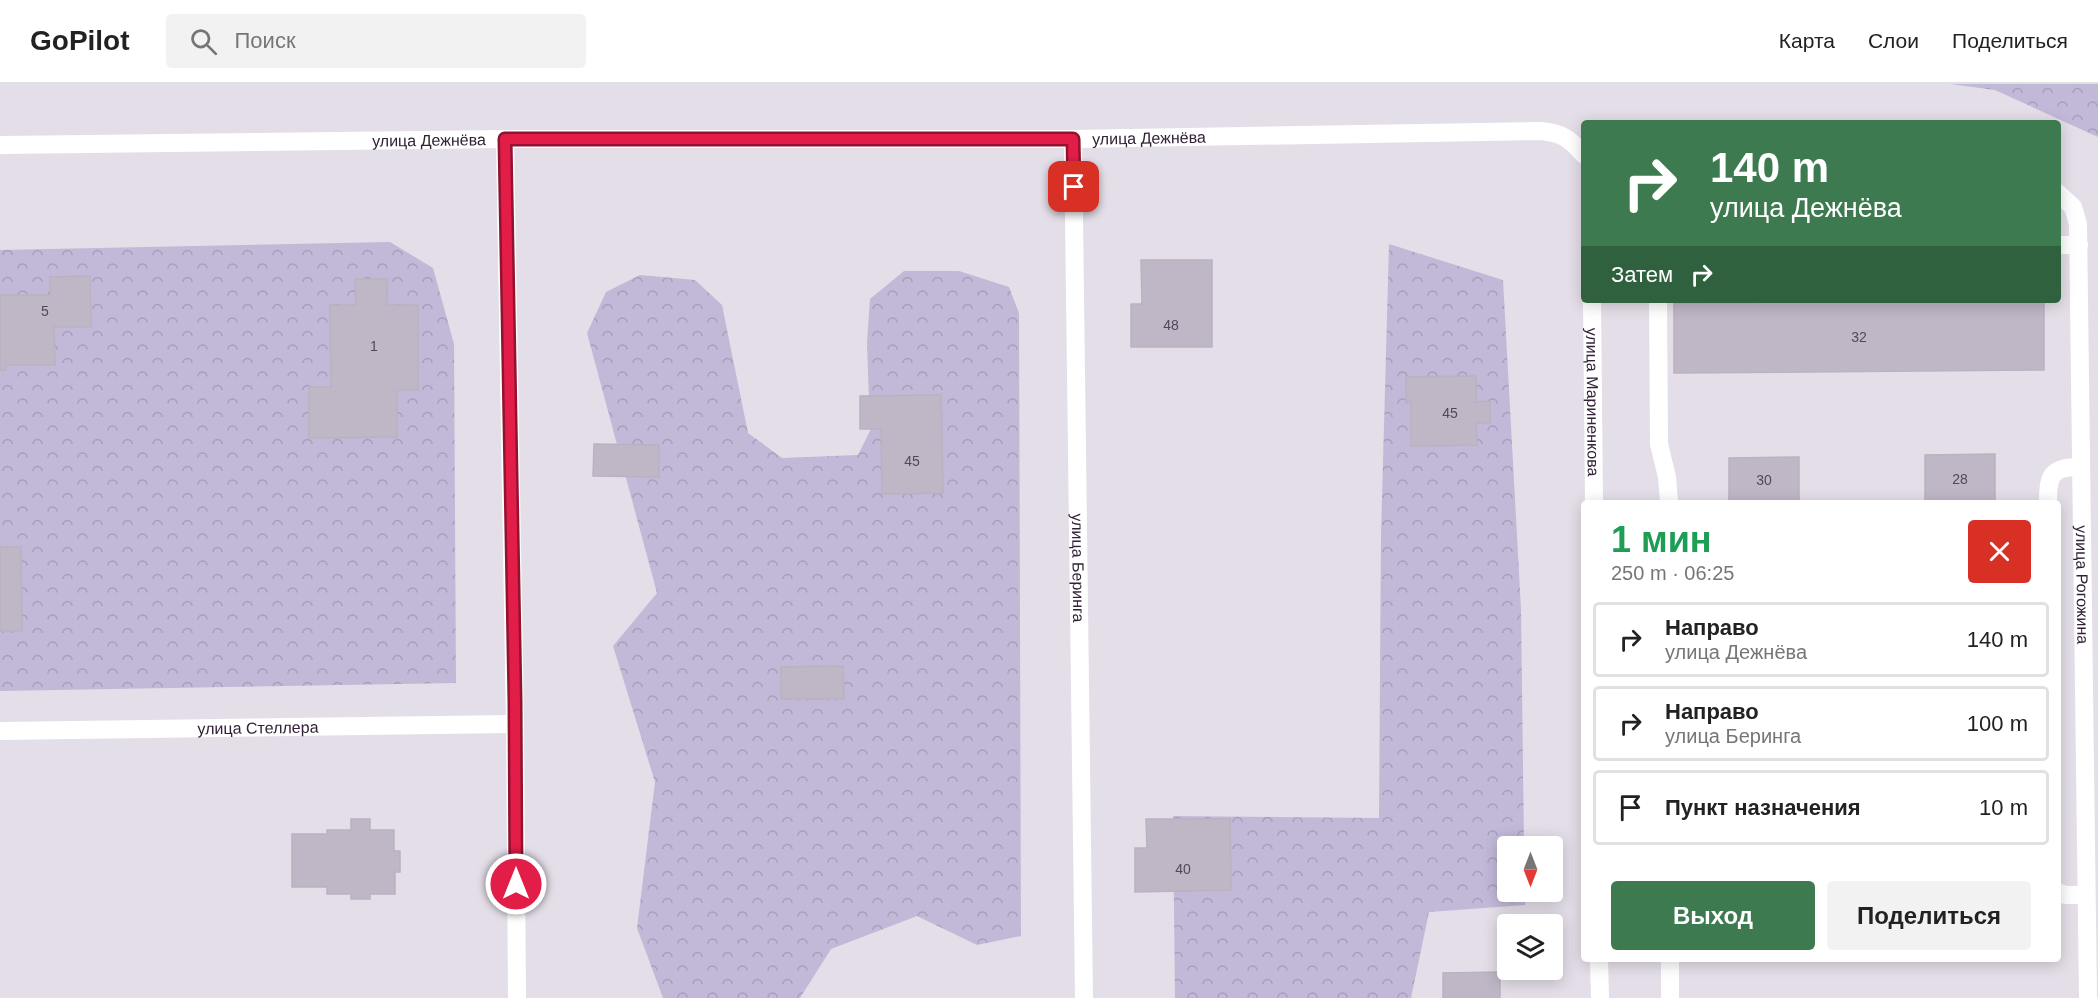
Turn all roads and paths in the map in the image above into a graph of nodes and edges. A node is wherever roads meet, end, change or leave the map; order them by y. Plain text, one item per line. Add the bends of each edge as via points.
1 (505, 139) junction
2 (1073, 139) junction
3 (0, 145) edge
4 (1581, 152) edge
5 (2061, 196) edge
6 (2061, 245) edge
7 (2079, 245) junction
8 (1592, 303) edge
9 (1658, 303) edge
10 (2081, 467) junction
11 (1594, 500) edge
12 (1669, 500) edge
13 (2049, 500) edge
14 (515, 724) junction
15 (0, 731) edge
16 (2061, 893) edge
17 (2086, 895) junction
18 (1599, 962) edge
19 (1670, 962) edge
20 (517, 998) edge
21 (1084, 998) edge
22 (1600, 998) edge
23 (1671, 998) edge
24 (2088, 998) edge

1 - 2 street, улица Дежнёва
1 - 3 street, улица Дежнёва
1 - 14 street
2 - 4 street, улица Дежнёва via 1540,131 1556,132 1571,140
2 - 21 street, улица Беринга
5 - 7 street, улица Рогожина via 2073,207
6 - 7 street
7 - 10 street, улица Рогожина
8 - 11 street, улица Мариненкова
9 - 12 street via 1659,444
10 - 13 street via 2056,472 2048,482
10 - 17 street, улица Рогожина
14 - 15 street, улица Стеллера
14 - 20 street
16 - 17 street
17 - 24 street, улица Рогожина
18 - 22 street
19 - 23 street

